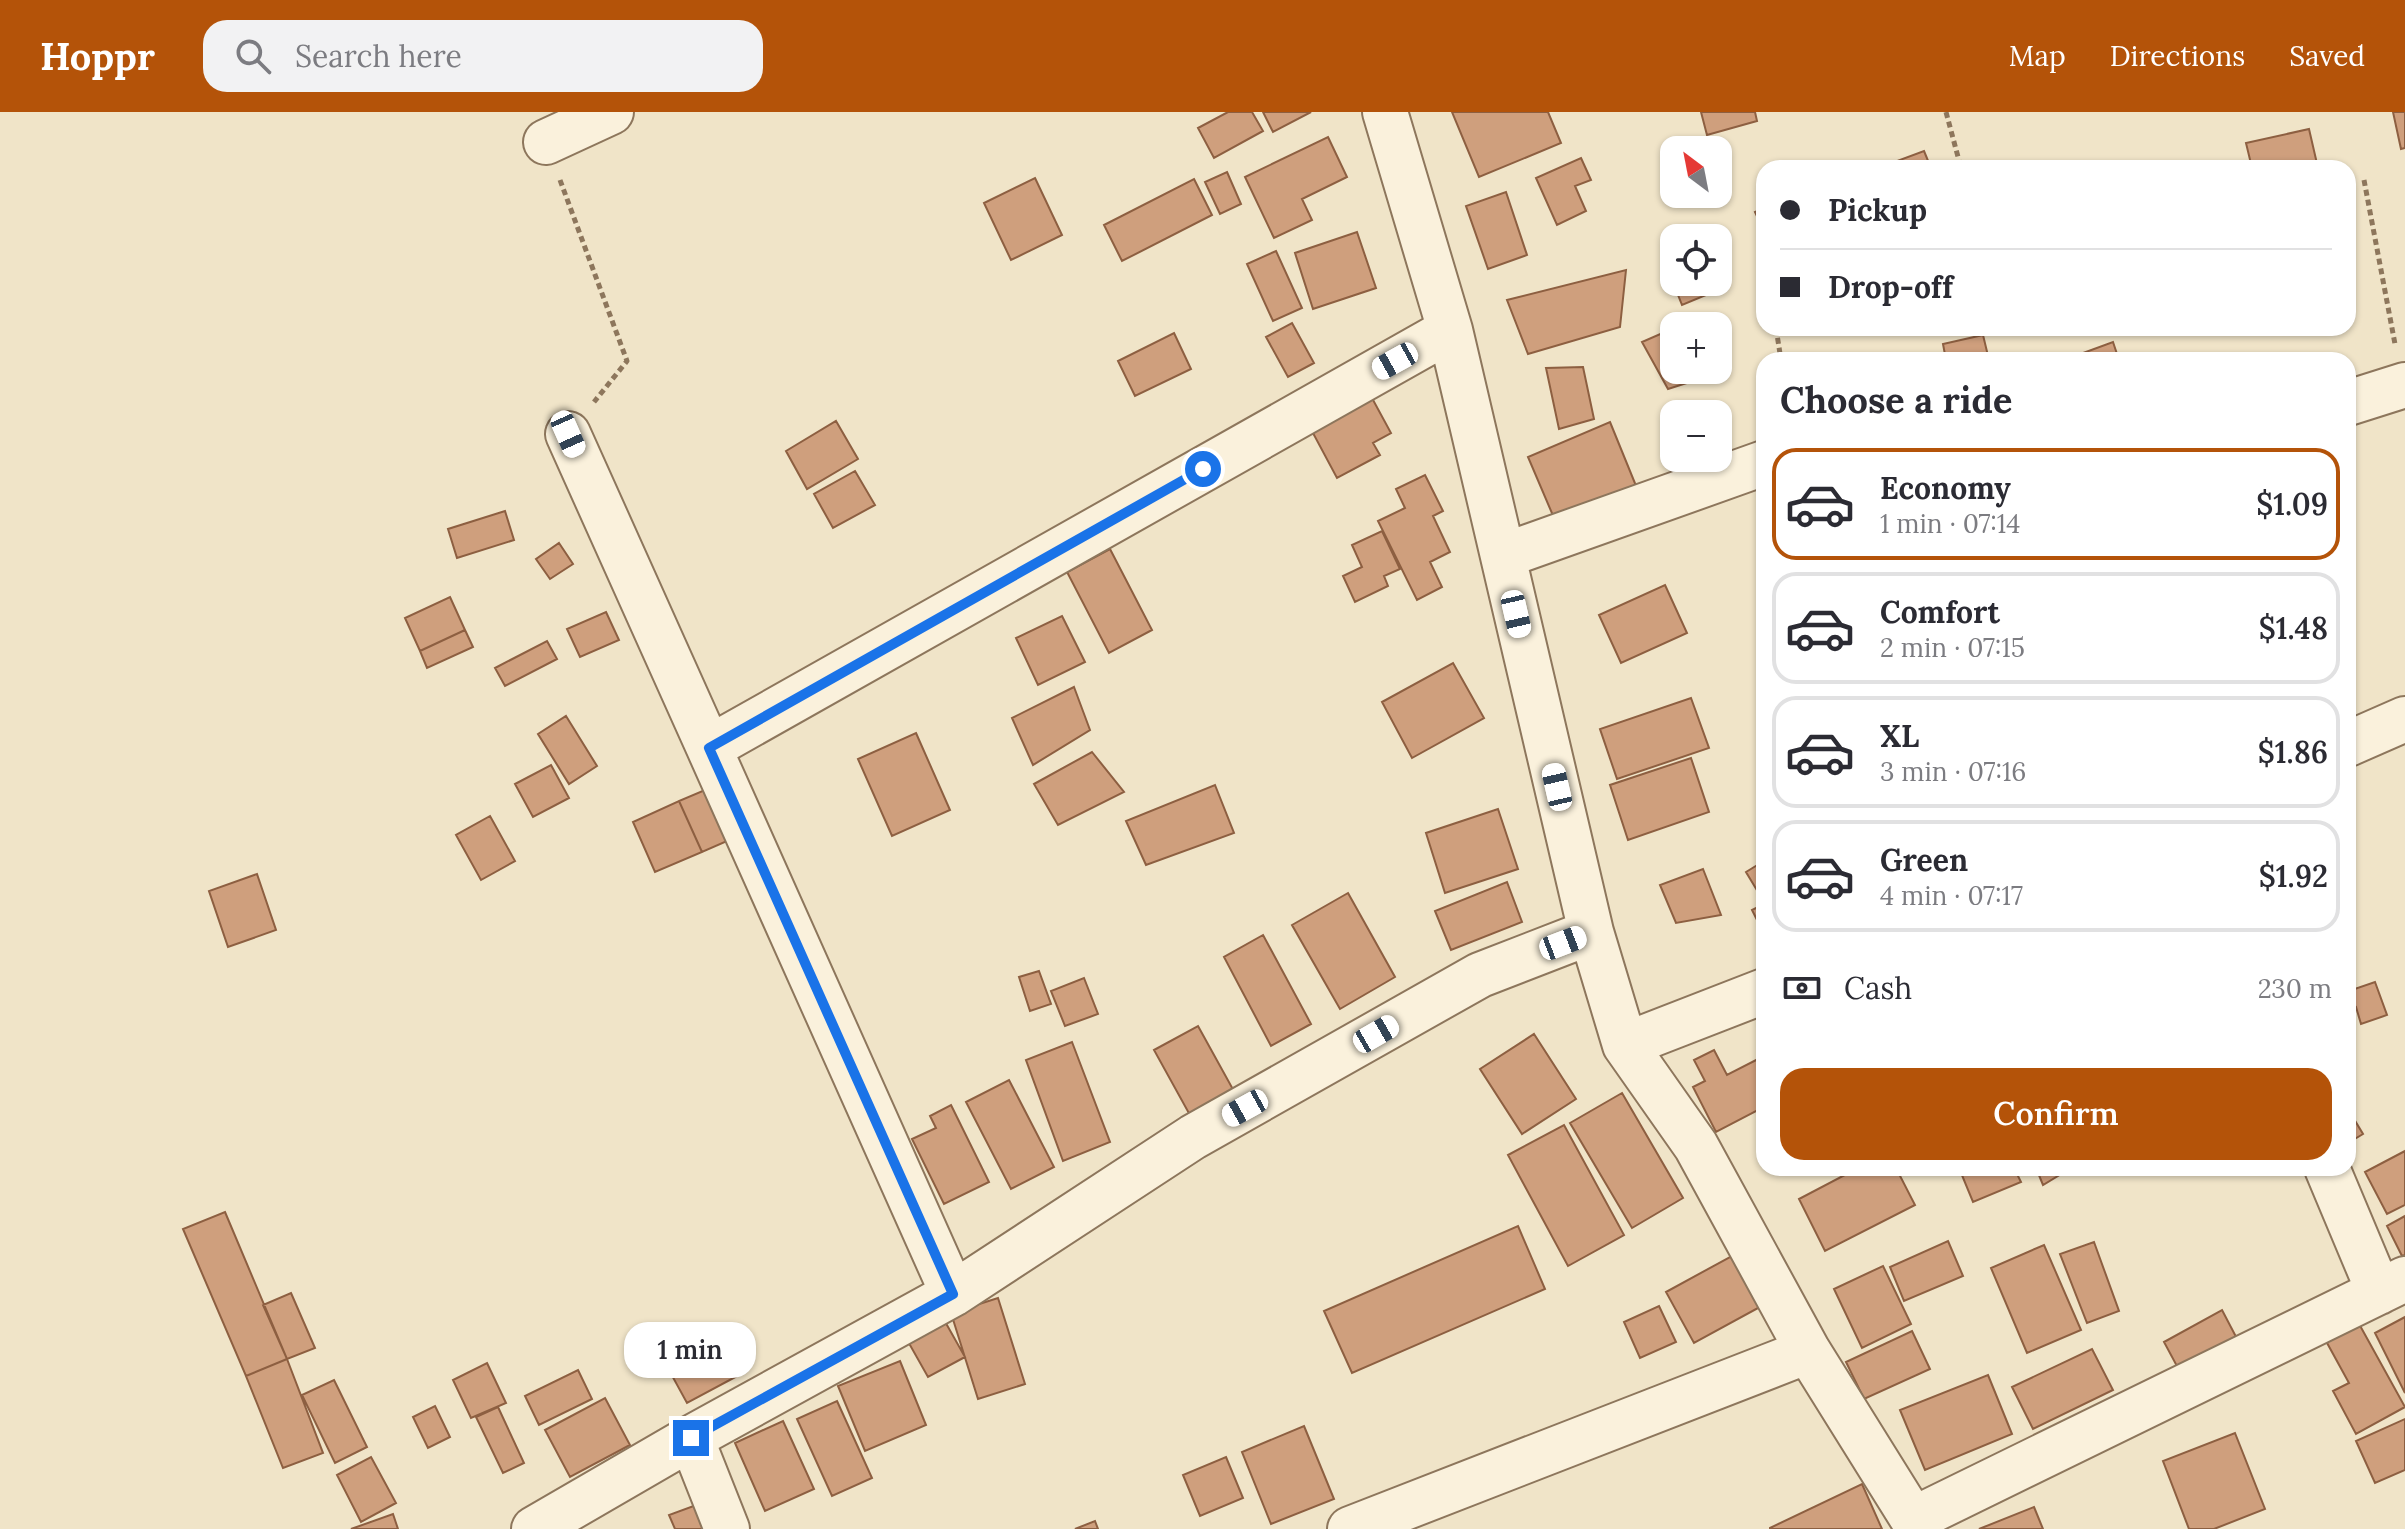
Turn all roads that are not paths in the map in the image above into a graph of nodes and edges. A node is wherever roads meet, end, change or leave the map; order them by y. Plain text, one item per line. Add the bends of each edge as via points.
1 (611, 112) edge
2 (1385, 112) edge
3 (546, 142) road end
4 (1450, 330) junction
5 (2404, 385) edge
6 (2356, 400) edge
7 (568, 434) road end
8 (1756, 466) edge
9 (1503, 556) junction
10 (2405, 719) edge
11 (2356, 740) edge
12 (709, 748) junction
13 (1591, 932) junction
14 (1756, 994) edge
15 (1625, 1045) junction
16 (2331, 1176) edge
17 (2392, 1286) edge
18 (953, 1294) junction
19 (1808, 1351) junction
20 (691, 1438) junction
21 (1916, 1524) edge
22 (534, 1529) edge
23 (727, 1529) edge
24 (1350, 1529) edge

1 - 3 street
2 - 4 street
4 - 9 street
4 - 12 street
5 - 6 street
7 - 12 street
8 - 9 street
9 - 13 street
10 - 11 street
12 - 18 street
13 - 15 street
13 - 18 street via 1480,975 1247,1106
14 - 15 street
15 - 19 street via 1696,1146
16 - 17 street
17 - 21 street
18 - 20 street
19 - 21 street
19 - 24 street
20 - 22 street
20 - 23 street

